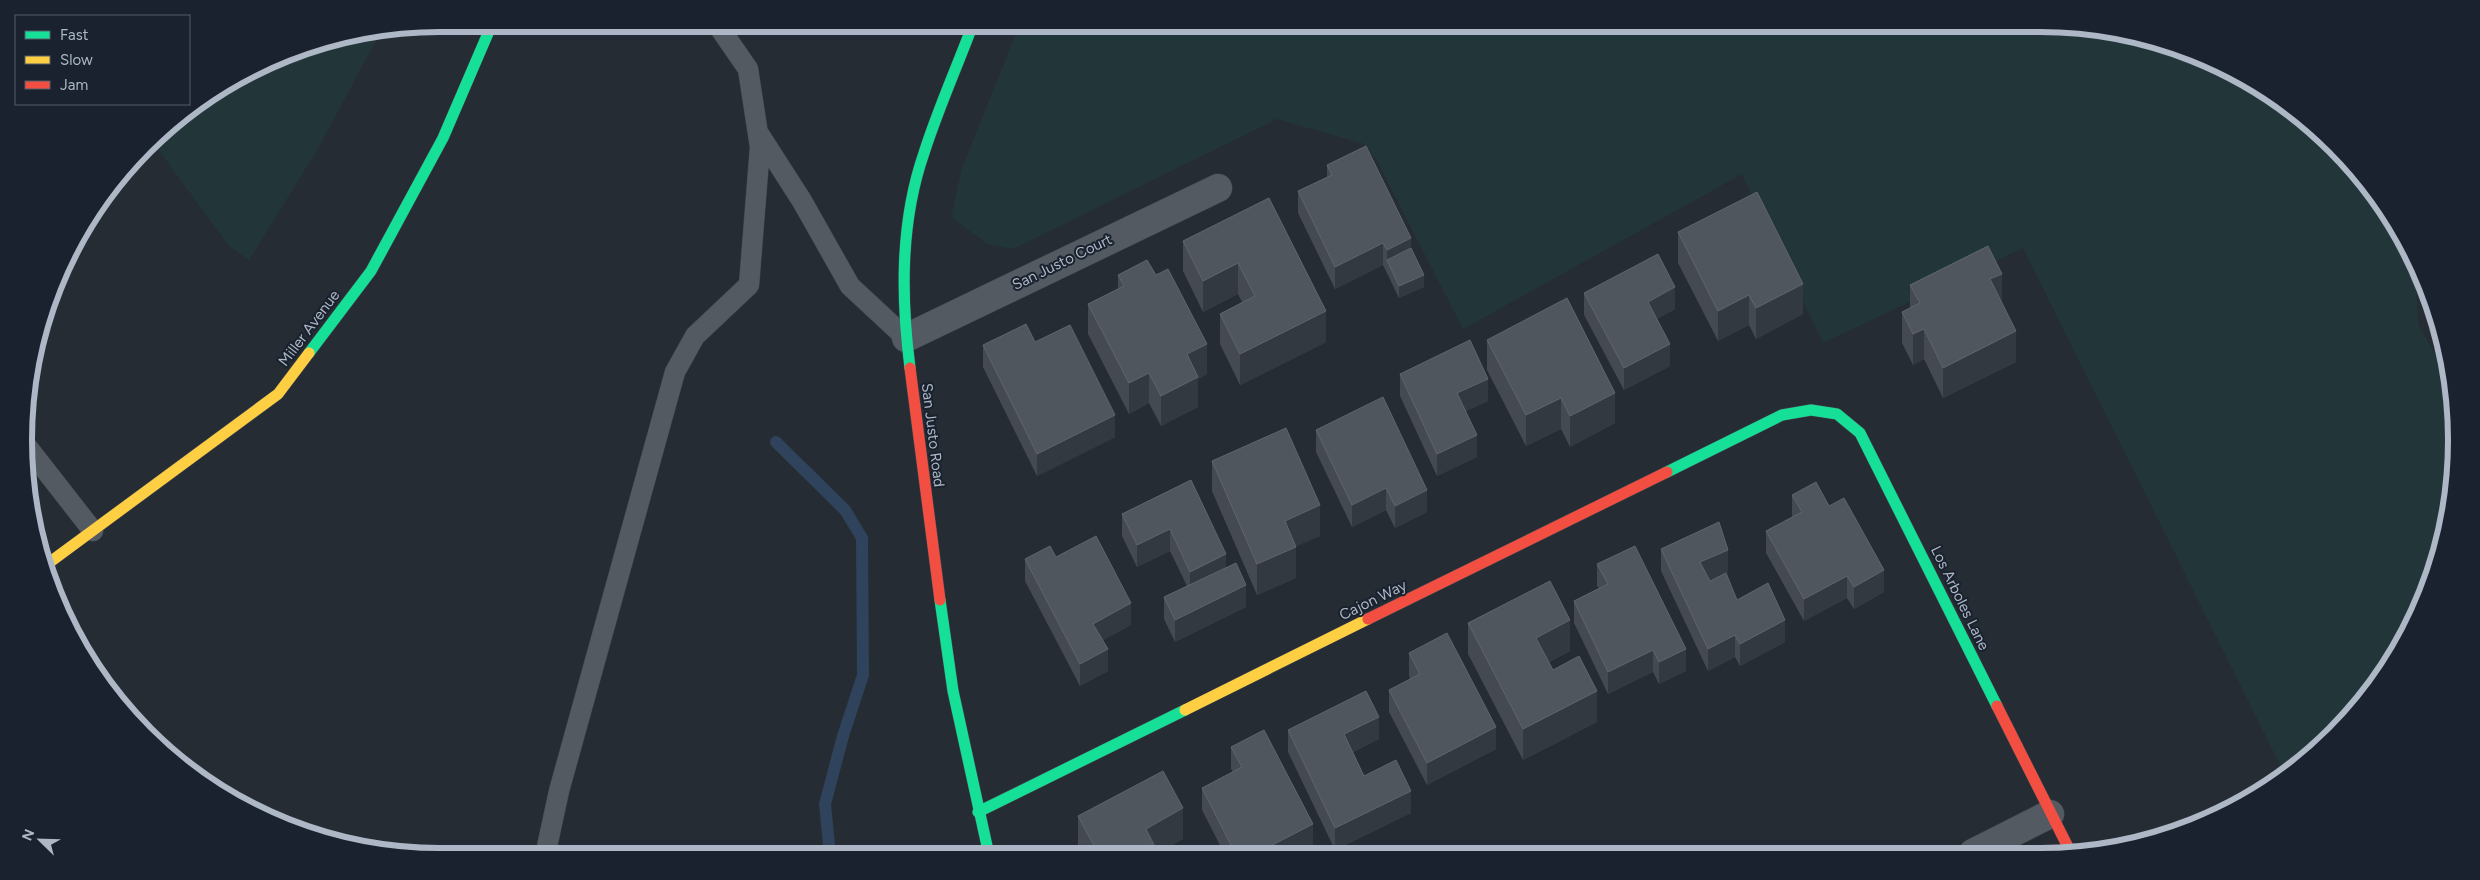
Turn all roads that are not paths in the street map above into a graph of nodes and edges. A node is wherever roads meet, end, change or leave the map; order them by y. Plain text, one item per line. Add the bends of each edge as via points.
1 (489, 32) edge
2 (722, 32) edge
3 (970, 32) edge
4 (758, 132) junction
5 (1218, 188) dead end
6 (906, 338) junction
7 (1782, 415) joint
8 (32, 453) edge
9 (93, 530) junction
10 (51, 561) edge
11 (978, 812) junction
12 (2050, 814) junction
13 (2068, 847) edge
14 (547, 848) edge
15 (987, 848) edge
16 (1982, 848) edge

1 - 9 street, Miller Avenue via 443,138 371,271 278,394
2 - 4 lane via 748,69
3 - 6 street, San Justo Road via 923,154 910,209 903,270
4 - 6 lane via 850,286
4 - 14 lane via 760,147 749,286 695,336 675,372 559,791
5 - 6 street, San Justo Court
6 - 11 street, San Justo Road via 953,691
7 - 11 street, Cajon Way
7 - 12 street, Los Arboles Lane via 1811,410 1837,414 1860,433
8 - 9 lane
9 - 10 street, Miller Avenue
11 - 15 street, San Justo Road
12 - 13 street, Los Arboles Lane
12 - 16 street

